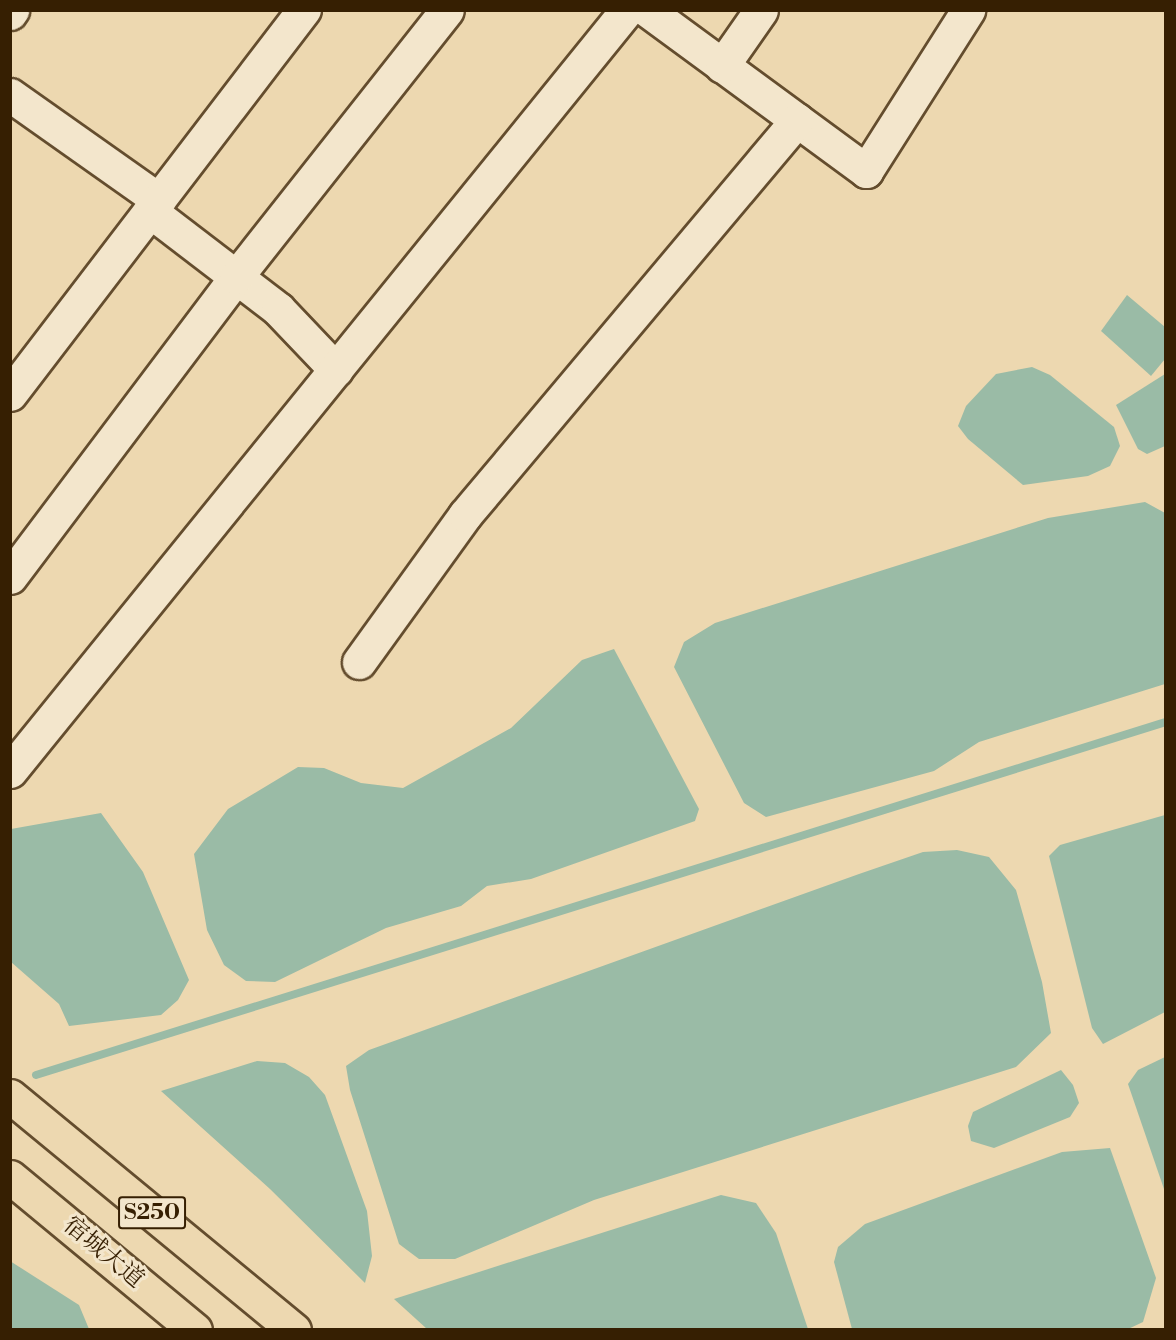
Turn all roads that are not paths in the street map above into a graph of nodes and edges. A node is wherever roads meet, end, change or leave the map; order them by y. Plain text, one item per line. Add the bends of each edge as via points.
1 (304, 10) edge
2 (447, 10) edge
3 (627, 10) edge
4 (646, 10) edge
5 (761, 10) edge
6 (968, 10) edge
7 (722, 66) junction
8 (10, 95) edge
9 (797, 120) junction
10 (155, 206) junction
11 (236, 277) junction
12 (336, 370) junction
13 (10, 394) edge
14 (10, 577) edge
15 (359, 662) dead end
16 (10, 771) edge
17 (10, 1096) edge
18 (10, 1178) edge
19 (195, 1329) edge
20 (294, 1329) edge

1 - 10 street
2 - 11 street
3 - 12 street
4 - 7 street
5 - 7 street
6 - 9 street via 866,171
7 - 9 street
8 - 10 street
9 - 15 street via 465,515
10 - 11 street
10 - 13 street
11 - 12 street via 278,309
11 - 14 street
12 - 16 street
17 - 20 main road, S250
18 - 19 main road, 宿城大道 / S250

